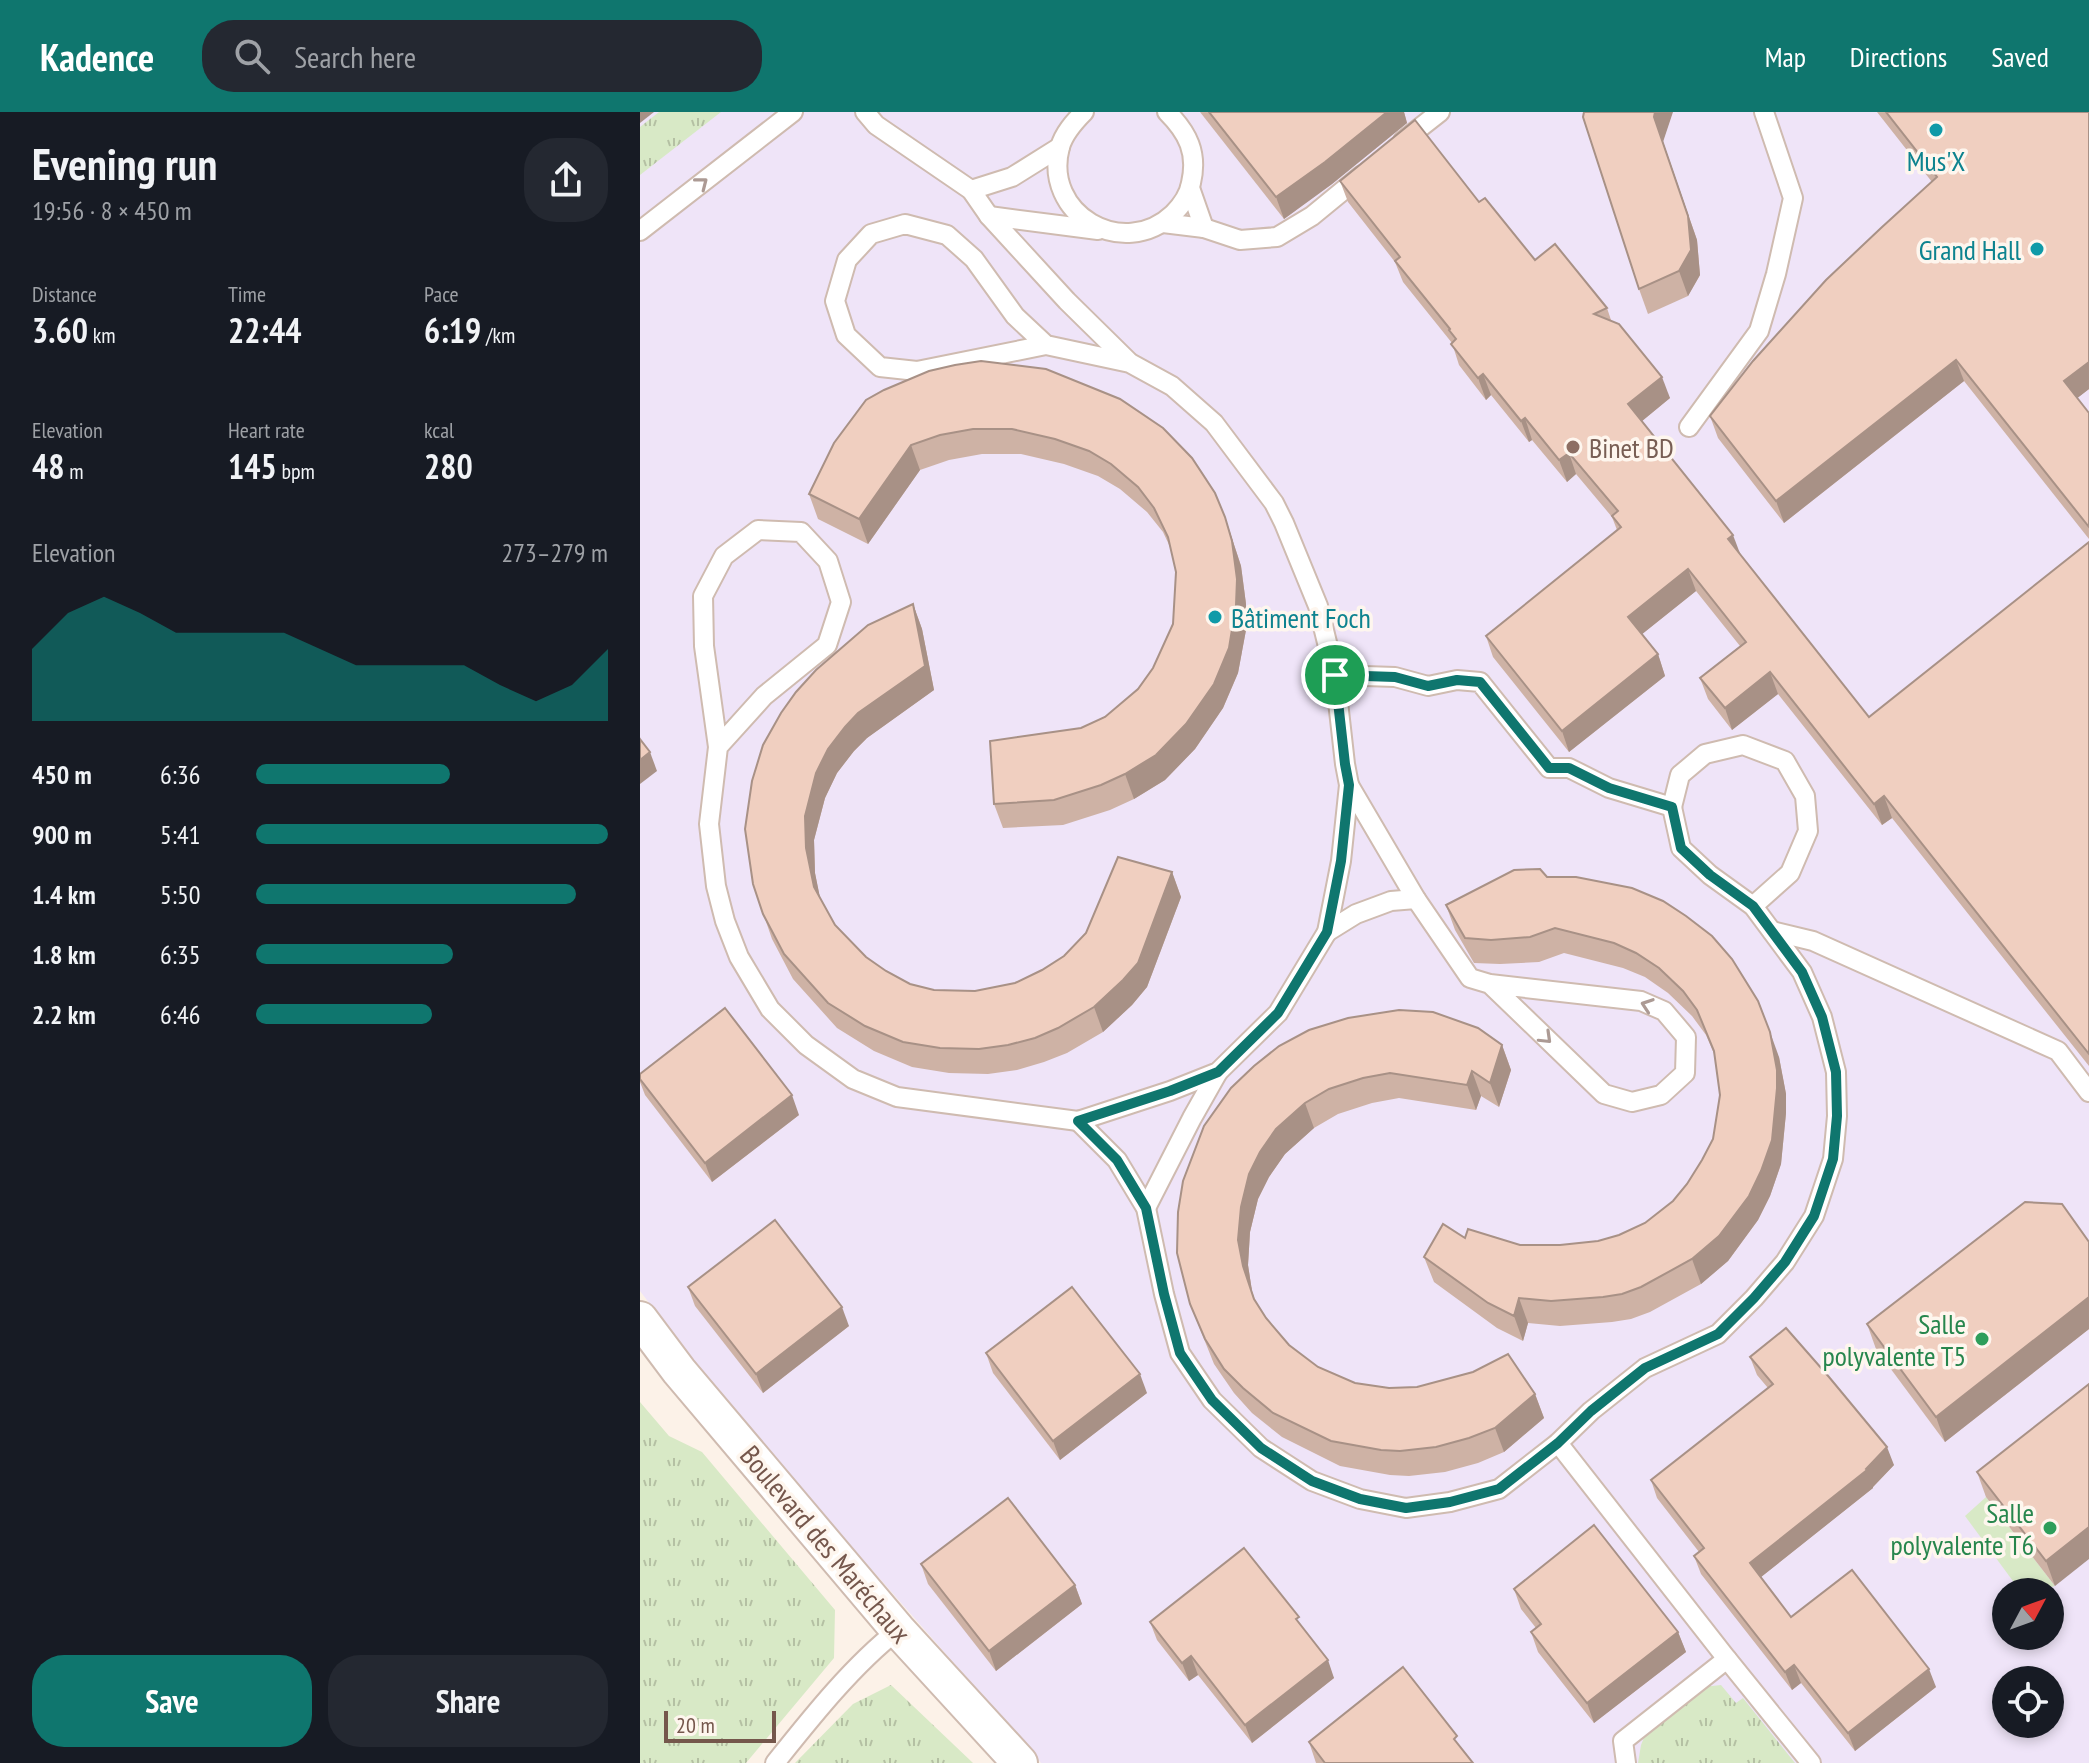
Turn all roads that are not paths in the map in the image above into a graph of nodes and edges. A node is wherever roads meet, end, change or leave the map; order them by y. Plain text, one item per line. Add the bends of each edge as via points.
1 (793, 112) edge
2 (865, 112) edge
3 (1084, 112) edge
4 (1167, 112) edge
5 (1440, 112) edge
6 (1764, 112) edge
7 (1060, 147) junction
8 (1190, 188) junction
9 (971, 190) junction
10 (989, 216) junction
11 (1163, 223) junction
12 (1204, 228) junction
13 (640, 231) edge
14 (1106, 232) junction
15 (1046, 345) junction
16 (1130, 363) junction
17 (1689, 427) dead end
18 (1335, 675) junction
19 (718, 747) junction
20 (1349, 785) junction
21 (1672, 807) junction
22 (1416, 899) junction
23 (1753, 906) junction
24 (1772, 931) junction
25 (1327, 932) junction
26 (1490, 984) junction
27 (1218, 1072) junction
28 (2089, 1092) edge
29 (1078, 1121) junction
30 (1146, 1208) junction
31 (640, 1319) edge
32 (1558, 1443) junction
33 (898, 1630) junction
34 (1727, 1659) junction
35 (775, 1763) edge
36 (1020, 1763) edge
37 (1626, 1763) edge
38 (1811, 1763) edge

13 -> 1 lane
2 - 9 lane
3 - 7 lane
4 - 8 lane via 1191,146
5 - 12 lane via 1312,216 1277,237 1240,240
6 - 17 lane via 1793,198 1776,274 1759,331
7 - 9 lane via 1012,177
7 - 14 lane via 1062,189 1079,215
8 - 11 lane
8 - 12 lane
9 - 10 lane
10 - 14 lane
10 - 16 lane
11 - 12 lane
11 - 14 lane via 1126,234
15 - 15 lane via 1015,316 974,259 947,235 905,224 871,234 847,260 835,301 846,335 880,367 917,371
15 - 16 lane
16 - 18 lane via 1172,386 1214,423 1274,503 1318,606
18 - 20 lane
18 - 21 lane via 1395,677 1428,686 1480,682 1549,768 1569,768 1609,788
19 - 19 lane via 764,696 827,645 841,602 828,561 801,532 758,530 724,556 703,596
19 - 29 lane via 709,824 716,886 739,957 770,1009 806,1045 853,1079 897,1097
20 - 22 lane
20 - 25 lane
21 - 23 lane via 1681,848
21 - 23 lane via 1680,775 1705,754 1743,745 1785,761 1805,796 1808,831 1790,873
22 - 25 lane via 1391,901
22 - 26 lane via 1470,978
23 - 24 lane
24 - 28 lane via 1813,941 2058,1051
24 - 32 lane via 1802,972 1822,1017 1836,1072 1833,1159 1814,1216 1785,1262 1718,1334 1645,1368
25 - 27 lane via 1278,1013
26 -> 26 lane via 1604,1094 1632,1102 1661,1095 1685,1073 1686,1037 1664,1011 1641,1001
27 - 29 lane
27 - 30 lane
29 - 30 lane via 1117,1160
30 - 32 lane via 1180,1353 1212,1400 1261,1448 1312,1481 1360,1499 1406,1508 1450,1502 1499,1489
31 - 33 street, Boulevard des Maréchaux
32 - 34 lane
33 - 35 lane via 809,1719
33 - 36 street, Boulevard des Maréchaux
34 - 37 lane via 1623,1741
34 - 38 lane

